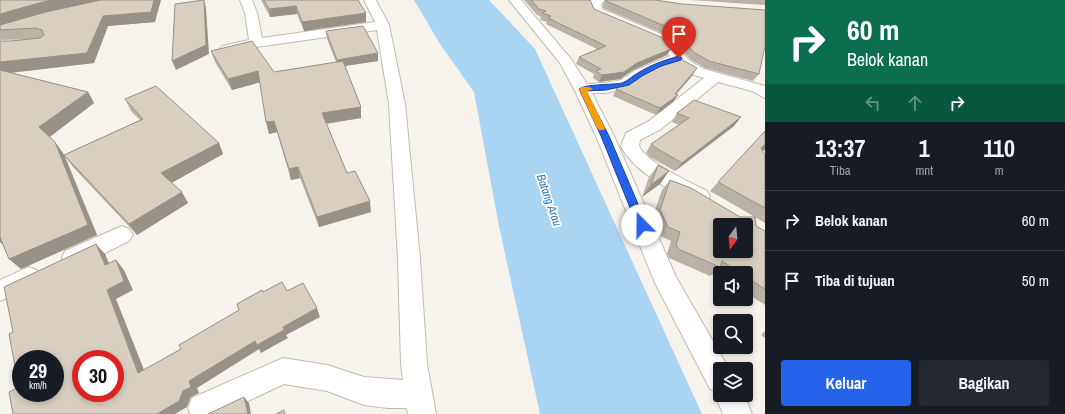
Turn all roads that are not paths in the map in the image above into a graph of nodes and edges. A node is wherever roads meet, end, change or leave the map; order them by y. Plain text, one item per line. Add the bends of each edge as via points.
1 (246, 0) edge
2 (370, 0) edge
3 (515, 0) edge
4 (600, 0) edge
5 (383, 25) junction
6 (256, 43) junction
7 (224, 50) edge
8 (679, 58) junction
9 (765, 76) edge
10 (715, 77) junction
11 (582, 89) junction
12 (761, 91) edge
13 (714, 204) edge
14 (122, 236) dead end
15 (0, 291) edge
16 (713, 367) edge
17 (732, 402) edge
18 (421, 404) edge
19 (202, 408) dead end
20 (738, 414) edge

1 - 6 street
2 - 5 street
3 - 11 street via 566,62
4 - 8 street via 594,6 601,14 663,40
5 - 6 street
5 - 18 street via 397,104 414,364
6 - 7 street
8 - 10 street via 692,68
8 - 11 street via 639,74 626,84
9 - 12 street
10 - 12 street
10 - 13 street via 655,124 632,137 630,146 633,154 643,163
11 - 16 street via 605,136 666,283
14 - 15 street
17 - 20 street
18 - 19 street via 388,394 364,391 327,378 283,371

